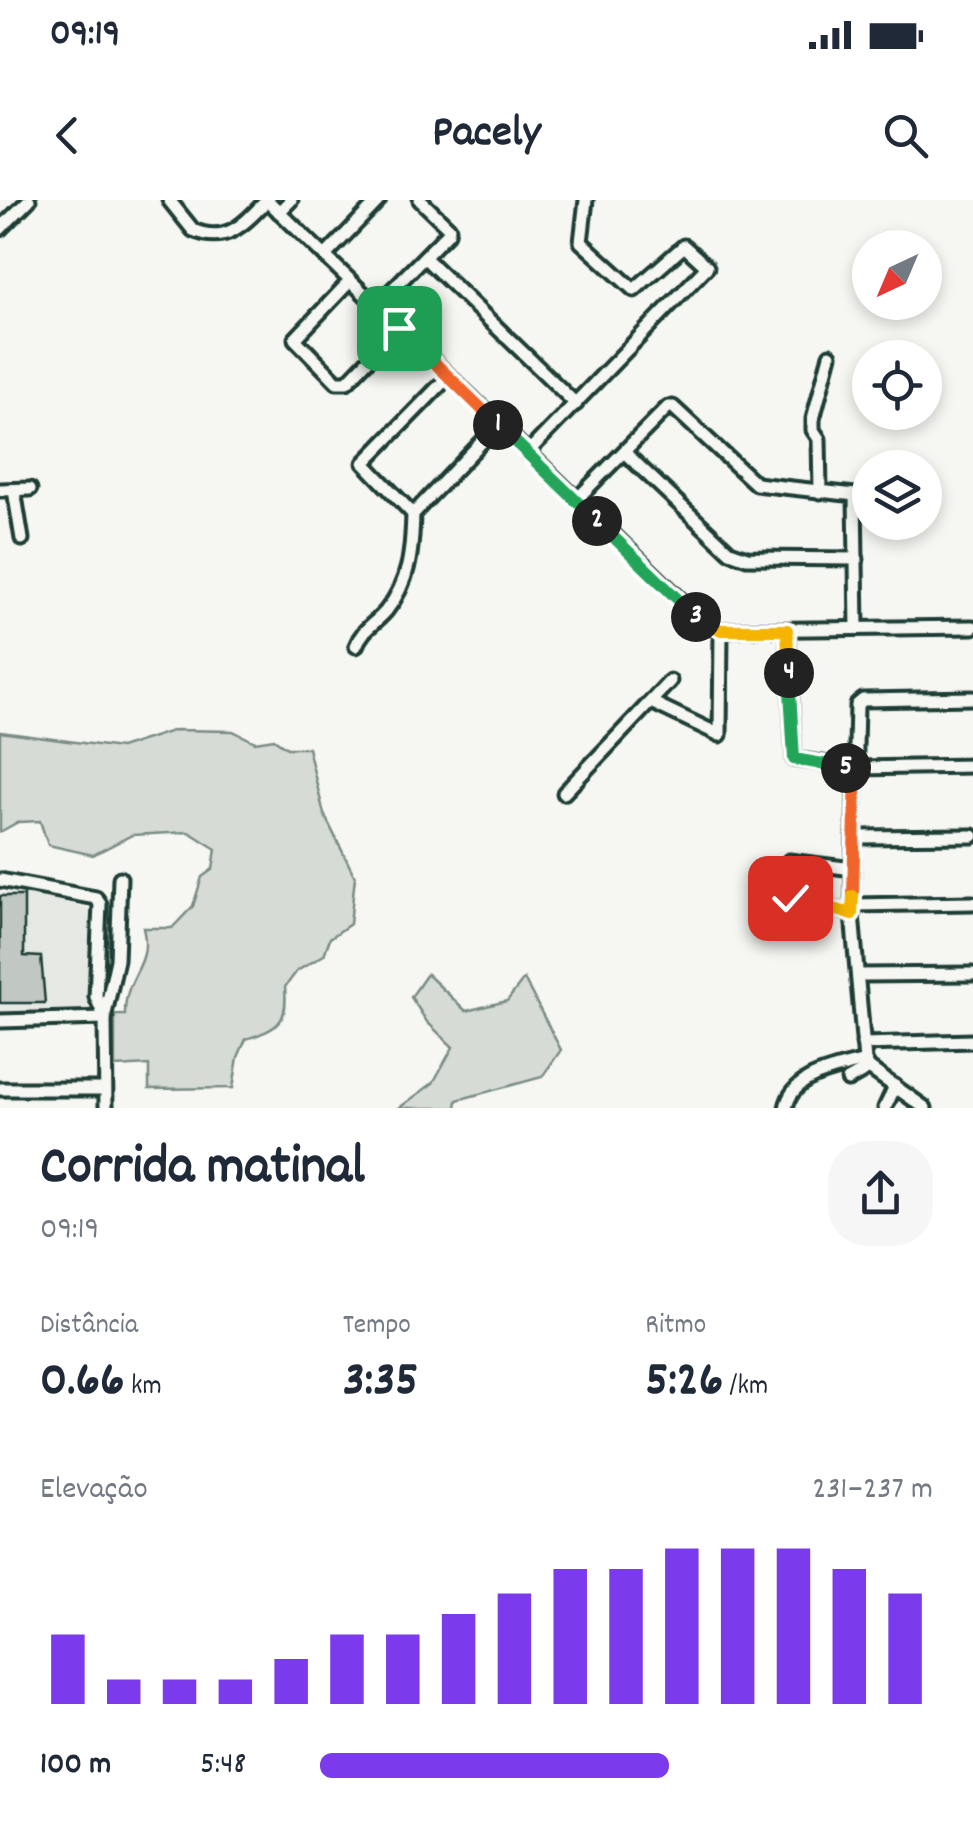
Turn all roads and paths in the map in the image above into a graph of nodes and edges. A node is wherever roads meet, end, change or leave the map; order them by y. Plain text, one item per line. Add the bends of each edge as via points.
1 (28, 200) edge
2 (170, 200) edge
3 (267, 200) edge
4 (291, 200) edge
5 (379, 200) edge
6 (420, 200) edge
7 (586, 200) edge
8 (280, 212) junction
9 (0, 229) edge
10 (325, 256) junction
11 (425, 258) junction
12 (350, 281) junction
13 (376, 306) junction
14 (399, 328) junction
15 (830, 356) dead end
16 (448, 376) junction
17 (576, 404) junction
18 (498, 425) junction
19 (624, 452) junction
20 (526, 453) junction
21 (30, 489) dead end
22 (0, 490) edge
23 (14, 490) junction
24 (820, 492) junction
25 (576, 500) junction
26 (413, 514) junction
27 (22, 539) dead end
28 (857, 559) junction
29 (973, 627) edge
30 (857, 628) junction
31 (721, 630) junction
32 (787, 630) junction
33 (356, 646) dead end
34 (670, 681) dead end
35 (973, 698) edge
36 (651, 702) junction
37 (973, 766) edge
38 (856, 768) junction
39 (564, 793) dead end
40 (855, 836) junction
41 (973, 836) edge
42 (790, 861) dead end
43 (853, 869) junction
44 (120, 878) dead end
45 (0, 880) edge
46 (782, 892) dead end
47 (973, 903) edge
48 (852, 909) junction
49 (860, 974) junction
50 (973, 974) edge
51 (105, 1016) junction
52 (0, 1021) edge
53 (973, 1041) edge
54 (863, 1044) junction
55 (867, 1064) junction
56 (848, 1080) dead end
57 (895, 1086) junction
58 (0, 1089) edge
59 (105, 1089) junction
60 (106, 1108) edge
61 (786, 1108) edge
62 (885, 1108) edge
63 (924, 1108) edge

1 - 9 street
2 - 3 street via 193,230 220,236 238,231
3 - 8 street
4 - 8 street
5 - 10 street
6 - 11 street via 449,228
7 - 17 street via 581,242 634,290 684,246 707,267
8 - 10 street
10 - 12 street
11 - 13 street
11 - 17 street
12 - 13 street
12 - 14 street via 295,339 337,382 347,382
13 - 14 street
14 - 16 street
15 - 24 street via 813,419 820,439
16 - 18 street
16 - 26 street via 364,463
17 - 20 street
18 - 20 street
18 - 26 street
19 - 24 street via 671,406 756,484
19 - 25 street
19 - 28 street via 730,552 747,558
20 - 25 street
21 - 23 street
22 - 23 street
23 - 27 street
24 - 28 street via 855,495
25 - 31 street via 696,618
26 - 33 street via 409,574
28 - 30 street
29 - 30 street
30 - 32 street
31 - 32 street
31 - 36 street via 722,732 714,735
32 - 38 street via 794,759
34 - 36 street
35 - 38 street via 859,702
36 - 39 street
37 - 38 street
38 - 40 street
40 - 41 street
40 - 43 street
42 - 43 street
43 - 48 street
44 - 51 street via 118,960
45 - 51 street via 96,898 96,996
46 - 48 street
47 - 48 street
48 - 49 street
49 - 50 street
49 - 54 street
51 - 52 street
51 - 59 street
53 - 54 street
54 - 55 street
55 - 56 street
55 - 57 street
55 - 61 street via 805,1080
57 - 62 street
57 - 63 street
58 - 59 street
59 - 60 street

